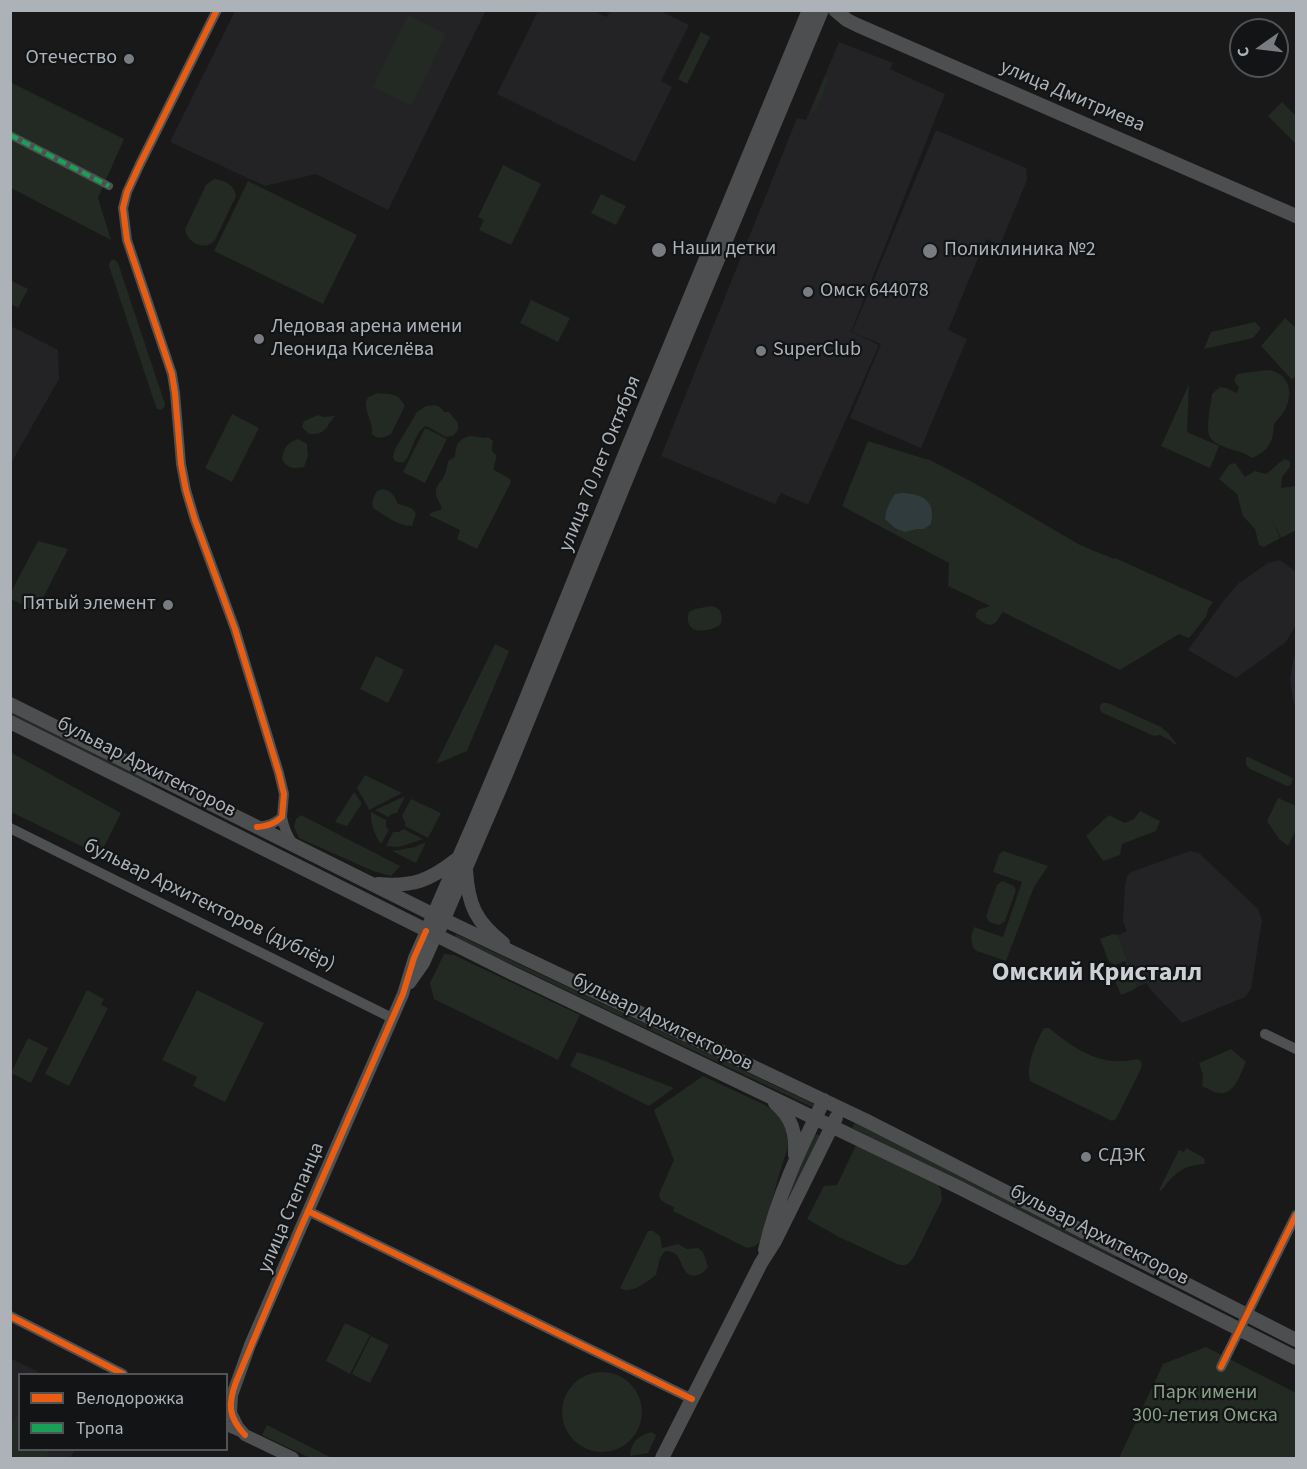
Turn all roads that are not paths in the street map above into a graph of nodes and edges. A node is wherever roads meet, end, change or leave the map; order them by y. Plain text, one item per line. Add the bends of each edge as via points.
1 (217, 10) edge
2 (809, 10) edge
3 (822, 10) edge
4 (835, 10) edge
5 (10, 135) edge
6 (109, 186) dead end
7 (1296, 216) edge
8 (10, 704) edge
9 (10, 722) edge
10 (282, 816) junction
11 (257, 827) junction
12 (10, 828) edge
13 (294, 846) junction
14 (462, 863) junction
15 (370, 884) junction
16 (439, 918) junction
17 (431, 933) junction
18 (519, 956) junction
19 (392, 1018) junction
20 (1265, 1034) dead end
21 (1296, 1049) edge
22 (761, 1092) junction
23 (824, 1100) junction
24 (840, 1108) junction
25 (815, 1118) junction
26 (832, 1126) junction
27 (795, 1160) junction
28 (308, 1211) junction
29 (1296, 1215) edge
30 (763, 1260) junction
31 (10, 1316) edge
32 (1243, 1322) junction
33 (1296, 1340) edge
34 (1296, 1358) edge
35 (1221, 1367) dead end
36 (121, 1373) edge
37 (692, 1399) junction
38 (229, 1407) edge
39 (228, 1427) edge
40 (245, 1434) junction
41 (293, 1458) edge
42 (662, 1458) edge

1 - 10 street via 126,192 124,225 172,374 186,490 252,682 284,794
2 - 14 main road, улица 70 лет Октября via 516,721
3 - 14 main road, улица 70 лет Октября
4 - 7 main road, улица Дмитриева via 857,25
5 - 6 street
8 - 11 main road, бульвар Архитекторов
9 - 17 main road, бульвар Архитекторов
10 - 11 street via 275,823
10 - 13 street
11 - 13 main road, бульвар Архитекторов
12 - 19 street, бульвар Архитекторов (дублёр)
13 - 15 main road, бульвар Архитекторов
14 - 15 main road via 414,883
14 - 16 main road, улица 70 лет Октября
14 - 18 main road via 471,903 483,924
15 - 16 main road, бульвар Архитекторов
16 - 17 main road, улица 70 лет Октября
16 - 18 main road, бульвар Архитекторов
17 - 19 street, улица Степанца via 414,958
17 - 22 main road, бульвар Архитекторов
18 - 23 main road, бульвар Архитекторов
19 - 28 street, улица Степанца
20 - 21 street
22 - 25 main road, бульвар Архитекторов
22 - 27 main road via 788,1116 795,1138
23 - 24 main road, бульвар Архитекторов
23 - 25 main road
24 - 26 main road
24 - 32 main road, бульвар Архитекторов via 973,1174
25 - 26 main road, бульвар Архитекторов
25 - 27 main road
26 - 30 main road via 776,1242
26 - 32 main road, бульвар Архитекторов
27 - 30 main road
28 - 37 street
28 - 38 street, улица Степанца via 250,1345
29 - 32 street
30 - 37 main road
31 - 36 street
32 - 33 main road, бульвар Архитекторов
32 - 34 main road, бульвар Архитекторов
32 - 35 street
37 - 42 main road
38 - 40 street, улица Степанца
39 - 40 street
40 - 41 street

